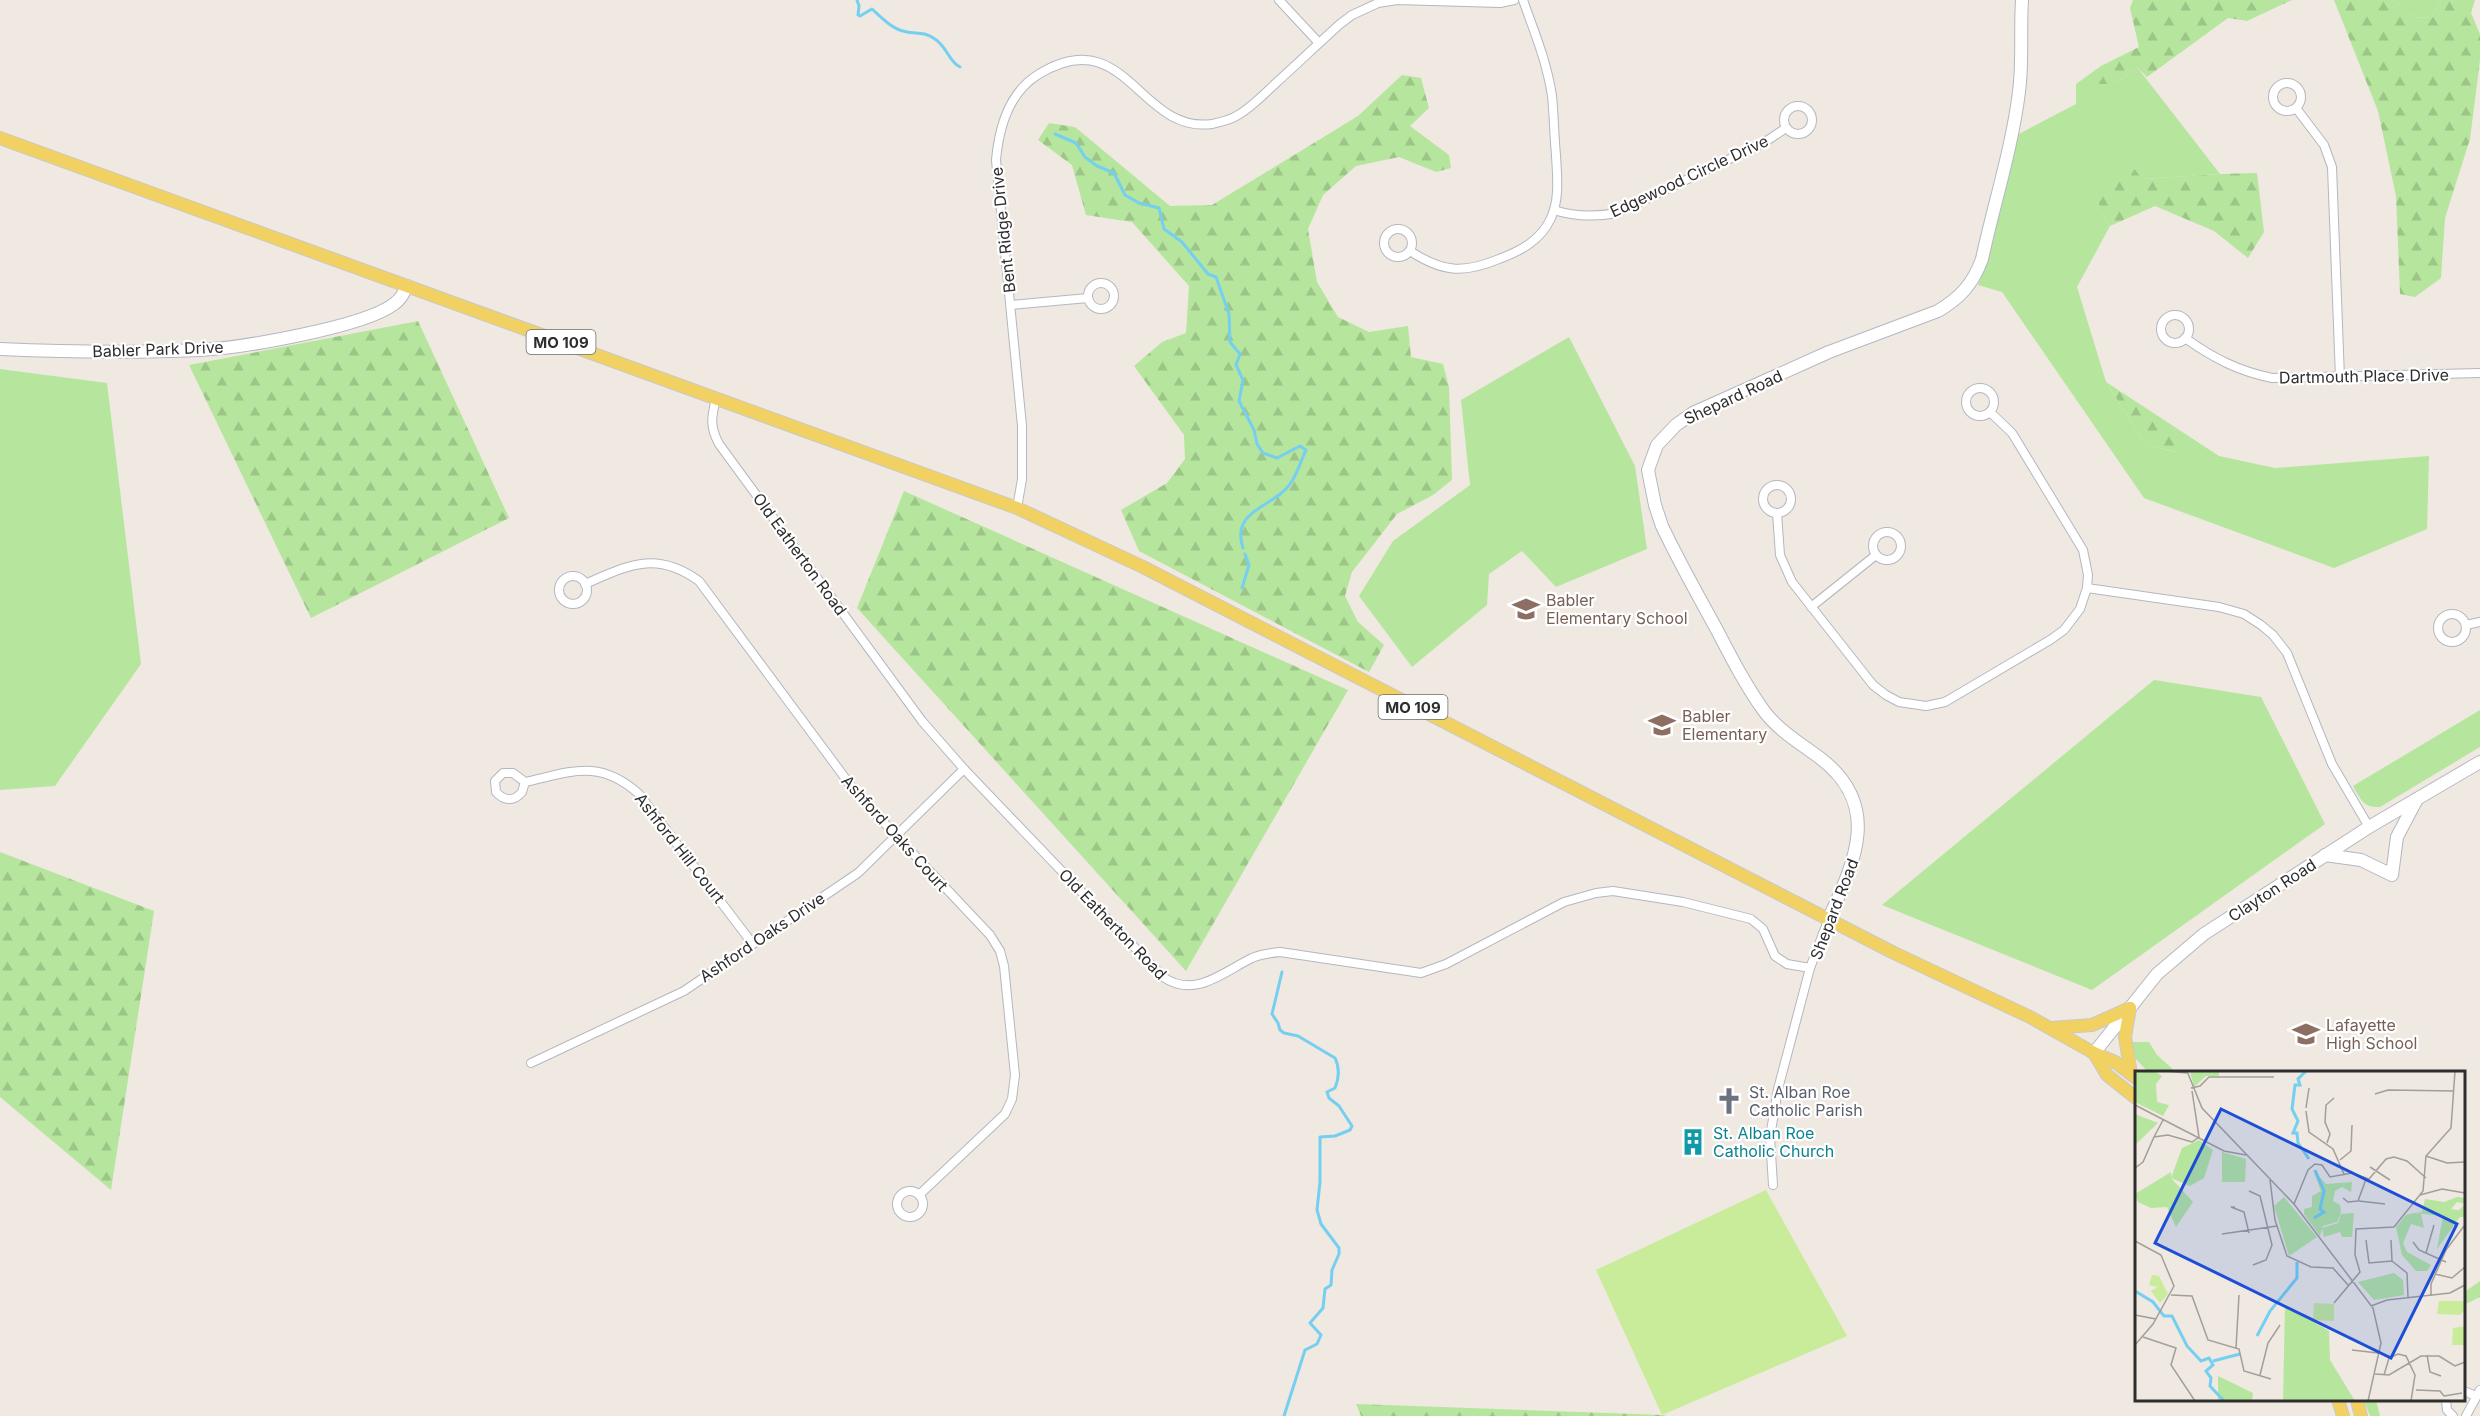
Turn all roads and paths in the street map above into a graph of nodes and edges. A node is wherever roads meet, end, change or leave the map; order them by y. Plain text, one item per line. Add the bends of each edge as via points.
1 (1279, 0) edge
2 (1514, 0) edge
3 (1523, 0) edge
4 (2022, 0) edge
5 (1319, 43) junction
6 (2296, 108) dead end
7 (1786, 128) dead end
8 (0, 138) edge
9 (1554, 210) junction
10 (1410, 251) dead end
11 (406, 286) junction
12 (1088, 298) dead end
13 (1011, 305) junction
14 (2186, 338) dead end
15 (0, 349) edge
16 (2480, 373) edge
17 (2340, 378) junction
18 (716, 399) junction
19 (1990, 412) dead end
20 (1017, 508) junction
21 (1777, 513) dead end
22 (1876, 555) dead end
23 (585, 584) dead end
24 (2087, 588) junction
25 (1811, 607) junction
26 (2480, 622) edge
27 (2466, 625) dead end
28 (2480, 762) edge
29 (964, 769) junction
30 (525, 782) dead end
31 (2418, 798) junction
32 (2369, 827) junction
33 (895, 837) junction
34 (2325, 855) junction
35 (1829, 918) junction
36 (752, 943) junction
37 (1810, 968) junction
38 (2130, 1008) junction
39 (2051, 1028) junction
40 (2094, 1053) junction
41 (531, 1063) dead end
42 (2134, 1076) edge
43 (2135, 1097) edge
44 (1773, 1185) dead end
45 (919, 1195) dead end
46 (2478, 1393) edge
47 (2338, 1401) edge
48 (2357, 1401) edge
49 (2446, 1401) edge
50 (2343, 1416) edge
51 (2361, 1416) edge
52 (2453, 1416) edge
53 (2466, 1416) edge

1 - 5 street
2 - 5 street, Bent Ridge Drive via 1378,3 1352,15
3 - 9 street via 1541,48 1552,96 1558,189
4 - 35 street, Shepard Road via 2019,94 1982,259 1967,290 1938,311 1829,352 1693,413 1663,436 1648,470 1662,526 1750,691 1780,728 1844,782 1852,798 1859,831 1857,849
5 - 13 street, Bent Ridge Drive via 1238,115 1210,124 1191,123 1160,110 1130,79 1097,62 1061,63 1029,81 1005,116 996,160
6 - 17 street via 2324,144 2332,167
7 - 9 street, Edgewood Circle Drive via 1765,142 1617,213 1598,217
8 - 11 main road, MO 109
9 - 10 street via 1528,245 1482,267 1444,268
11 - 15 street, Babler Park Drive via 401,298 377,314 226,347
11 - 18 main road, MO 109
12 - 13 street
13 - 20 street, Bent Ridge Drive via 1024,452
14 - 17 street, Dartmouth Place Drive via 2224,363 2253,374 2283,379
16 - 17 street, Dartmouth Place Drive
18 - 20 main road, MO 109
18 - 29 street, Old Eatherton Road via 711,420 720,444 922,721
19 - 24 street via 2012,434 2078,540 2086,563
20 - 35 main road, MO 109 via 1133,562
21 - 25 street via 1782,561
22 - 25 street
23 - 33 street, Ashford Oaks Court via 626,566 650,562 677,566 699,580 857,794
24 - 25 street via 2080,609 2064,630 1954,698 1926,706 1899,702 1880,691
24 - 32 street via 2219,608 2244,615 2273,635 2287,653 2332,764
26 - 27 street
28 - 31 street, Clayton Road
29 - 33 street, Ashford Oaks Drive
29 - 37 street, Old Eatherton Road via 1163,977 1182,985 1216,980 1252,958 1280,952 1420,973 1446,964 1563,902 1613,891 1683,902 1751,919 1763,929 1775,956 1787,964
30 - 36 street, Ashford Hill Court via 590,769 626,782
31 - 32 street, Clayton Road
31 - 34 street via 2397,837 2392,875 2361,860
32 - 34 street, Clayton Road
33 - 36 street, Ashford Oaks Drive via 858,873
33 - 45 street, Ashford Oaks Court via 990,935 1000,951 1016,1075 1005,1114
34 - 38 street, Clayton Road via 2204,934 2157,974
35 - 37 street, Shepard Road
35 - 39 main road, MO 109
36 - 41 street, Ashford Oaks Drive via 684,991
37 - 44 street, Shepard Road via 1772,1118
38 - 39 main road via 2092,1025
38 - 40 street, Clayton Road
38 - 42 main road via 2125,1037
39 - 40 main road, MO 109
40 - 42 main road, MO 109
40 - 43 main road, MO 109 via 2107,1075
46 - 53 street
47 - 50 main road
48 - 51 main road
49 - 52 street

